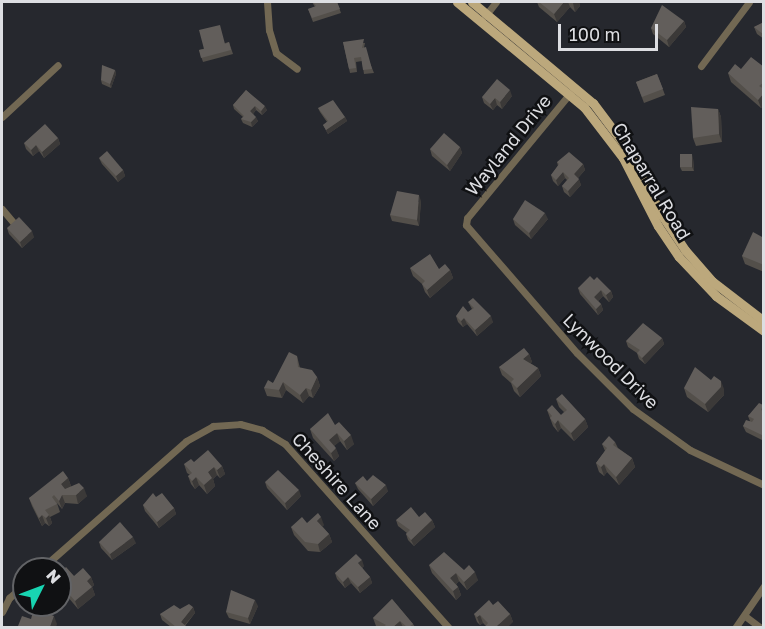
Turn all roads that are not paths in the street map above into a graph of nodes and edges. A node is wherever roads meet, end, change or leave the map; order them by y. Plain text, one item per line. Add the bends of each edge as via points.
1 (267, 2) edge
2 (457, 2) edge
3 (472, 2) edge
4 (496, 2) edge
5 (749, 2) edge
6 (484, 17) junction
7 (58, 64) dead end
8 (701, 66) dead end
9 (297, 69) dead end
10 (572, 90) junction
11 (2, 117) edge
12 (2, 209) edge
13 (13, 222) edge
14 (466, 223) joint
15 (764, 321) edge
16 (764, 331) edge
17 (764, 485) edge
18 (55, 557) edge
19 (764, 586) edge
20 (12, 595) edge
21 (2, 612) edge
22 (745, 616) junction
23 (449, 627) edge
24 (735, 627) edge
25 (761, 627) edge

1 - 9 street via 268,30 276,53
2 - 6 main road, Chaparral Road
3 - 6 main road, Chaparral Road
4 - 6 street
5 - 8 street
6 - 10 main road, Chaparral Road
7 - 11 street
10 - 14 street, Wayland Drive
10 - 15 main road, Chaparral Road via 622,142 684,250 712,281
10 - 16 main road, Chaparral Road via 614,144 679,257 716,296
12 - 13 street
14 - 17 street, Lynwood Drive via 577,353 633,409 690,450
18 - 23 street, Cheshire Lane via 186,441 213,426 240,424 262,430 285,444
19 - 22 street
20 - 21 street
22 - 24 street
22 - 25 street

